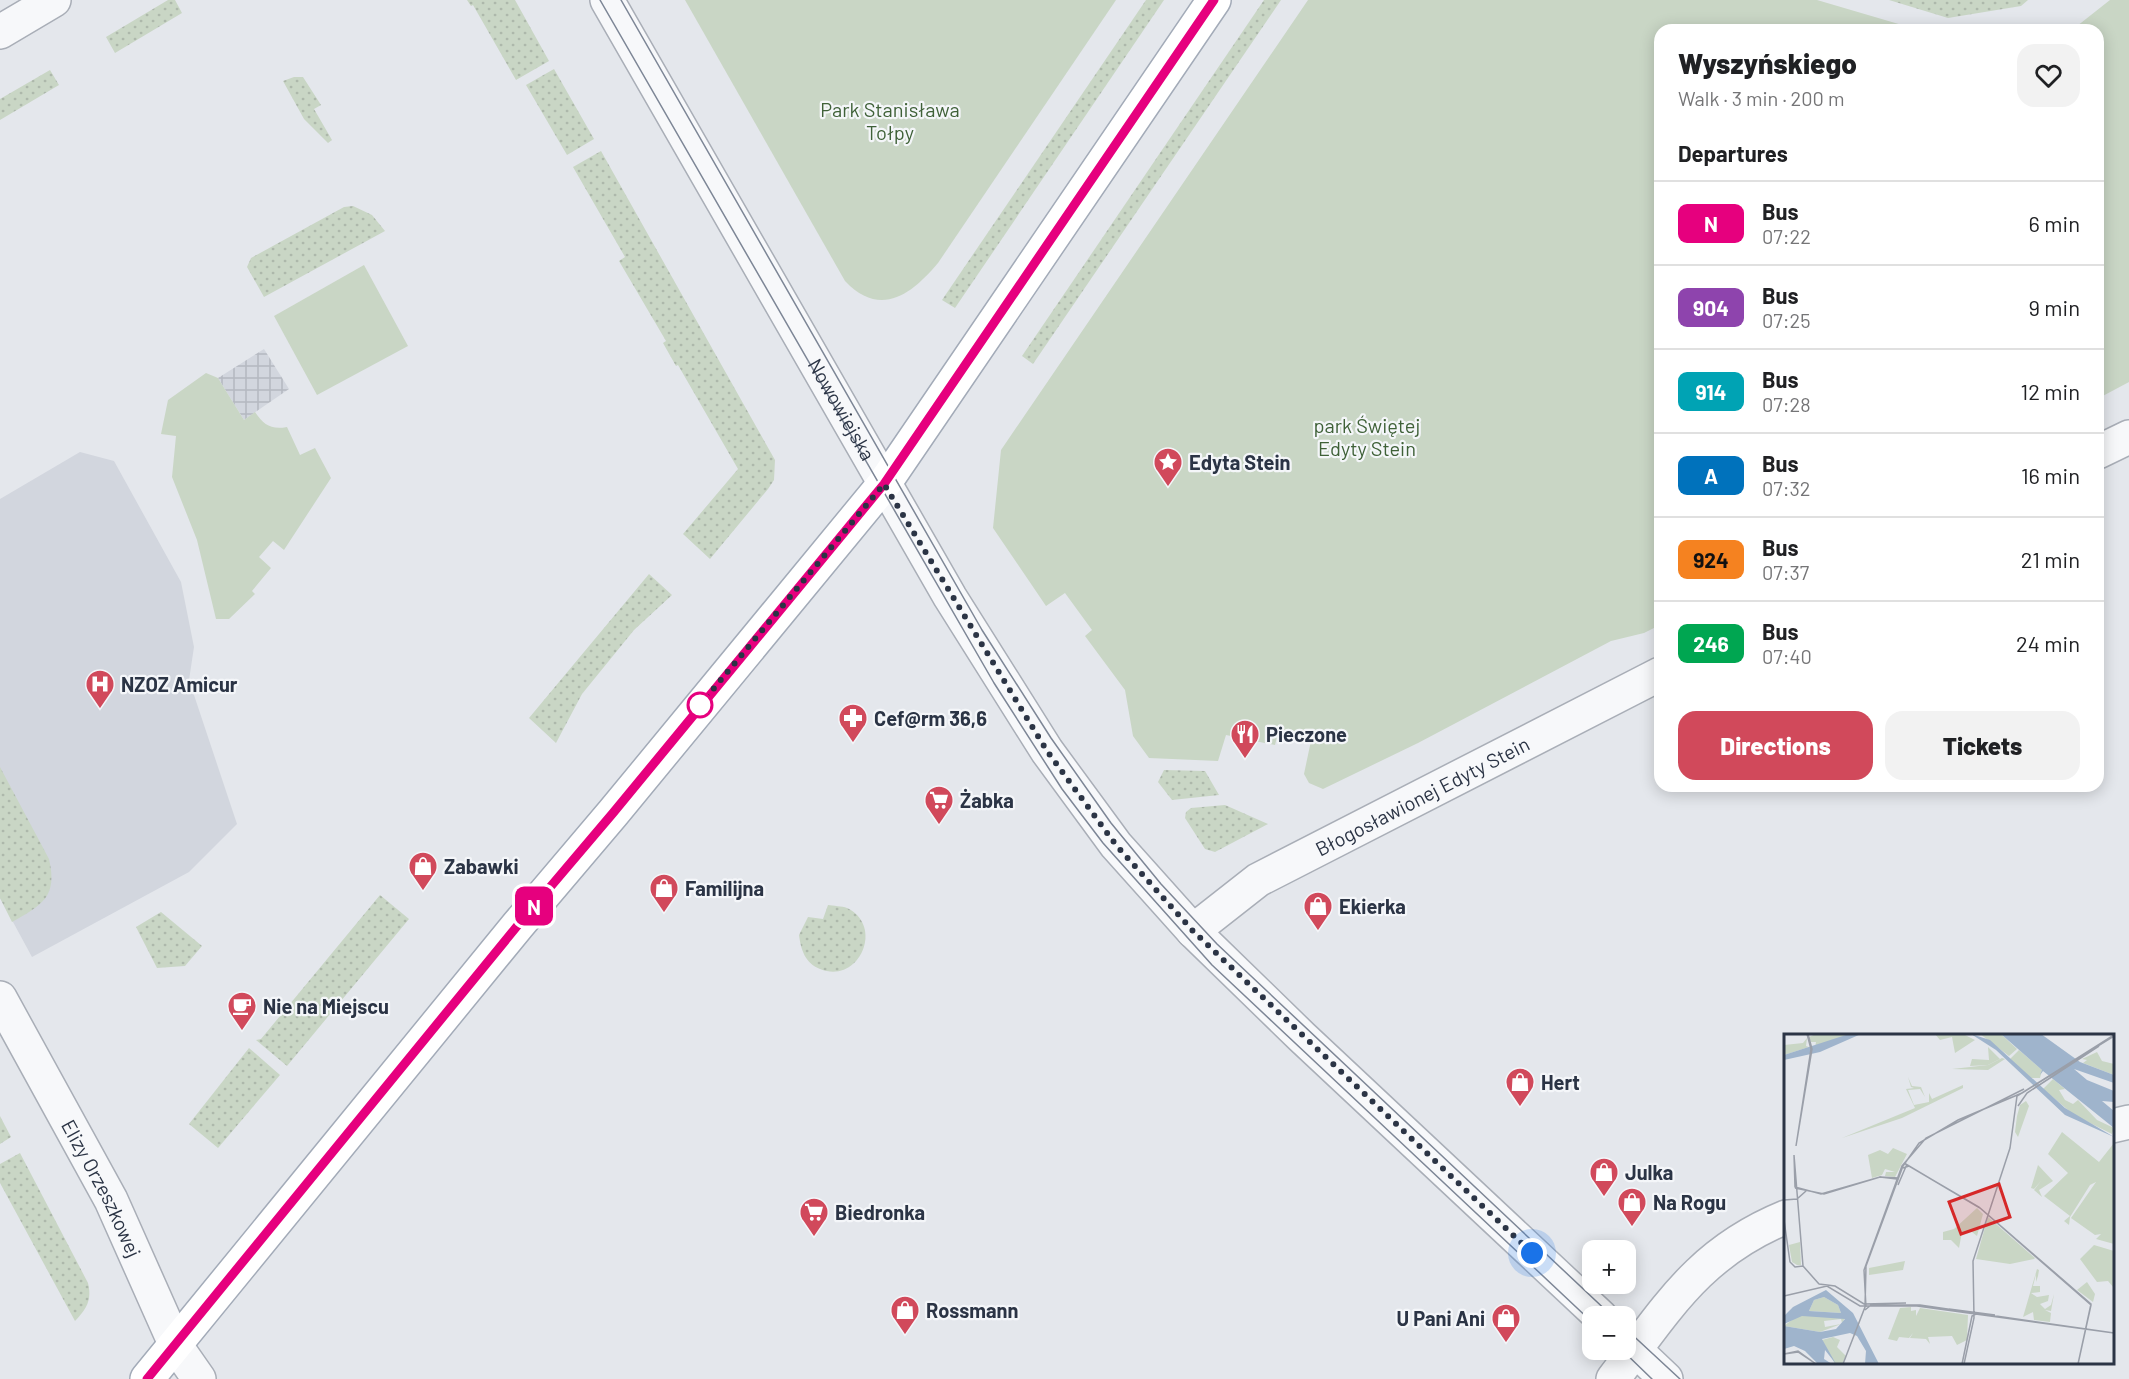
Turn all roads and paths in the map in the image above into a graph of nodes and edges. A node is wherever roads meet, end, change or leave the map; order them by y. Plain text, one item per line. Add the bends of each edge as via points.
1 (54, 0) edge
2 (607, 0) edge
3 (1214, 0) edge
4 (0, 32) edge
5 (2129, 437) edge
6 (2104, 449) edge
7 (884, 484) junction
8 (1654, 677) edge
9 (1193, 931) junction
10 (0, 998) edge
11 (2129, 1122) edge
12 (2114, 1126) edge
13 (1784, 1218) edge
14 (1588, 1306) edge
15 (1636, 1339) edge
16 (176, 1346) junction
17 (1636, 1350) edge
18 (1623, 1360) edge
19 (147, 1379) edge
20 (199, 1379) edge
21 (1612, 1379) edge
22 (1666, 1379) edge

1 - 4 street
2 - 7 street, Nowowiejska
3 - 7 main road
5 - 6 street
7 - 9 street, Nowowiejska via 1047,751 1116,845
7 - 16 main road
8 - 9 street, Błogosławionej Edyty Stein via 1258,880
9 - 14 street, Nowowiejska
10 - 16 street, Elizy Orzeszkowej via 111,1200
11 - 12 street
13 - 15 street via 1711,1260
16 - 19 main road
16 - 20 street, Elizy Orzeszkowej
17 - 22 street
18 - 21 street

